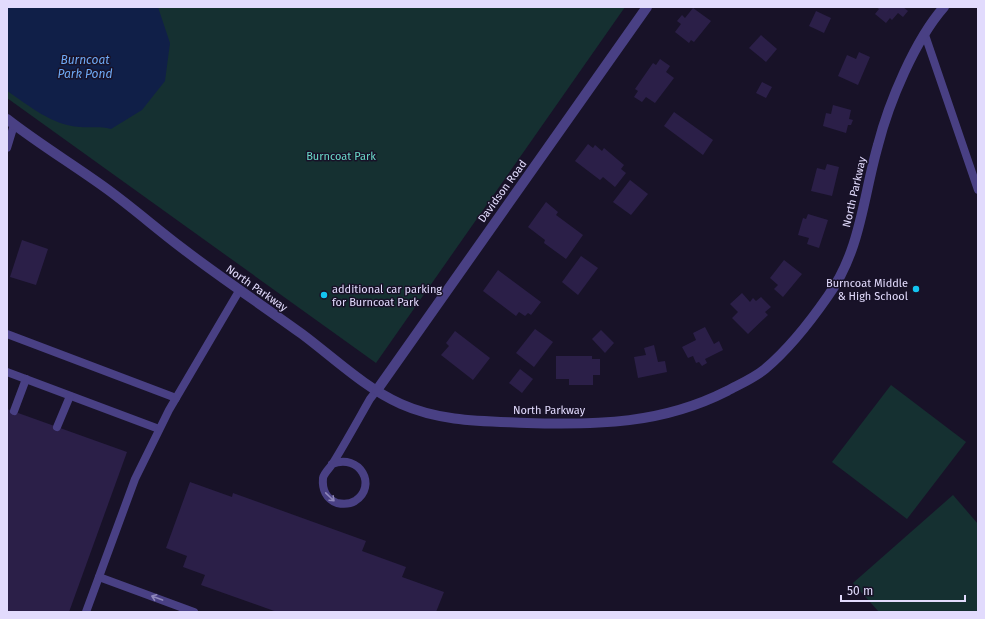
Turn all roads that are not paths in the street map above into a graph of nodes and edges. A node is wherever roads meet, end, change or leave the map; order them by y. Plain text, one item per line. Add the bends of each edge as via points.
1 (647, 7) edge
2 (944, 7) edge
3 (925, 35) junction
4 (11, 122) edge
5 (7, 148) edge
6 (978, 190) edge
7 (239, 291) junction
8 (7, 334) edge
9 (7, 372) edge
10 (26, 379) junction
11 (377, 390) junction
12 (70, 396) junction
13 (176, 398) junction
14 (14, 411) dead end
15 (57, 427) dead end
16 (159, 430) junction
17 (332, 464) junction
18 (99, 577) junction
19 (86, 612) edge
20 (194, 612) edge

1 - 11 street, Davidson Road
2 - 3 street, North Parkway
3 - 6 lane
3 - 11 street, North Parkway via 908,66 882,132 862,221 844,266 831,292 816,312 799,334 764,370 698,405 659,416 618,422 458,420 416,410
4 - 5 lane
4 - 7 street, North Parkway via 108,190
7 - 11 street, North Parkway
7 - 13 lane
8 - 13 lane
9 - 10 lane
10 - 12 lane
10 - 14 lane
11 - 17 lane
12 - 15 lane
12 - 16 lane
13 - 16 lane
16 - 18 lane via 135,479
17 -> 17 lane via 323,476 323,489 328,497 338,503 354,501 363,493 365,479 362,472 350,461
18 - 19 lane
20 -> 18 lane

